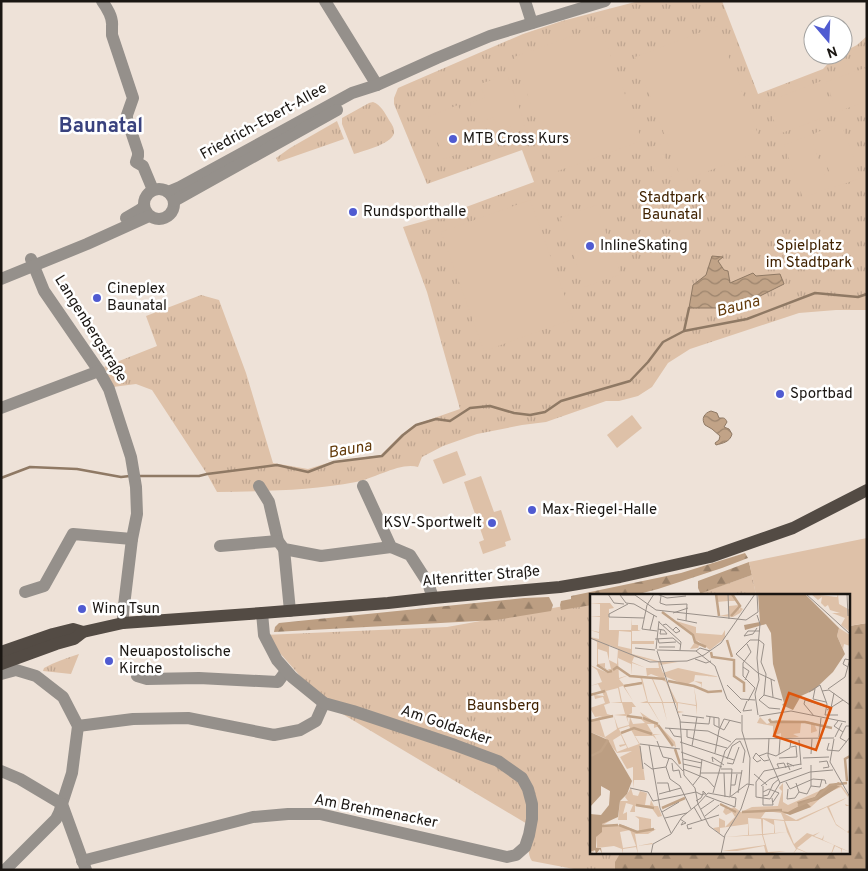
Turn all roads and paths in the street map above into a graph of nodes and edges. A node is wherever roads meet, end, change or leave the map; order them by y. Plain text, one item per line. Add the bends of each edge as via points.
1 (102, 1) edge
2 (325, 1) edge
3 (524, 1) edge
4 (605, 1) edge
5 (532, 23) junction
6 (377, 85) junction
7 (153, 190) junction
8 (171, 196) junction
9 (146, 212) junction
10 (32, 262) junction
11 (1, 270) edge
12 (1, 279) edge
13 (99, 371) junction
14 (1, 408) edge
15 (259, 486) dead end
16 (363, 486) dead end
17 (867, 490) edge
18 (132, 540) junction
19 (281, 545) junction
20 (220, 546) dead end
21 (391, 547) junction
22 (25, 592) dead end
23 (433, 598) junction
24 (290, 611) junction
25 (262, 614) junction
26 (123, 623) junction
27 (83, 632) junction
28 (1, 652) edge
29 (1, 664) edge
30 (286, 671) junction
31 (1, 674) edge
32 (137, 676) dead end
33 (324, 703) junction
34 (78, 726) junction
35 (1, 771) edge
36 (62, 804) junction
37 (516, 855) joint
38 (84, 865) edge
39 (6, 869) edge

1 - 7 street via 111,17 112,35 133,98 127,119 138,152 136,162 143,166
2 - 6 street
3 - 5 street
4 - 5 street, Friedrich-Ebert-Allee
5 - 6 street, Friedrich-Ebert-Allee via 490,36
6 - 8 street, Friedrich-Ebert-Allee via 346,96 180,187
7 - 8 street via 160,189
7 - 9 street via 144,199
8 - 9 street via 174,207 168,217 156,220
9 - 10 street via 138,212
10 - 11 street
10 - 12 street
10 - 13 street, Langenbergstraße via 44,291
13 - 14 street
13 - 18 street, Langenbergstraße via 113,397 133,469 137,514
15 - 19 street via 269,502
16 - 21 street
17 - 23 main road, Altenritter Straße via 793,528 686,563 560,587
18 - 22 street via 73,534 44,586
18 - 26 street, Langenbergstraße
19 - 20 street
19 - 21 street via 321,556
19 - 24 street
21 - 23 street via 410,555 428,583
23 - 24 main road, Altenritter Straße
24 - 25 main road, Altenritter Straße
25 - 26 main road, Altenritter Straße
25 - 30 street, Am Goldacker via 264,635
26 - 27 main road, Altenritter Straße
27 - 28 main road, Altenritter Straße via 73,629
27 - 29 main road, Altenritter Straße via 74,639
30 - 32 street via 278,682 147,679
30 - 33 street, Am Goldacker
31 - 34 street via 16,670 36,676 63,697
33 - 34 street via 316,721 300,730 274,735 188,718 133,719
33 - 37 street, Am Goldacker via 464,748 512,770 522,778 532,804 530,835
34 - 36 street via 72,773
35 - 36 street
36 - 38 street
36 - 39 street via 56,819
37 - 38 street, Am Brehmenacker via 507,857 320,814 288,814 253,817

